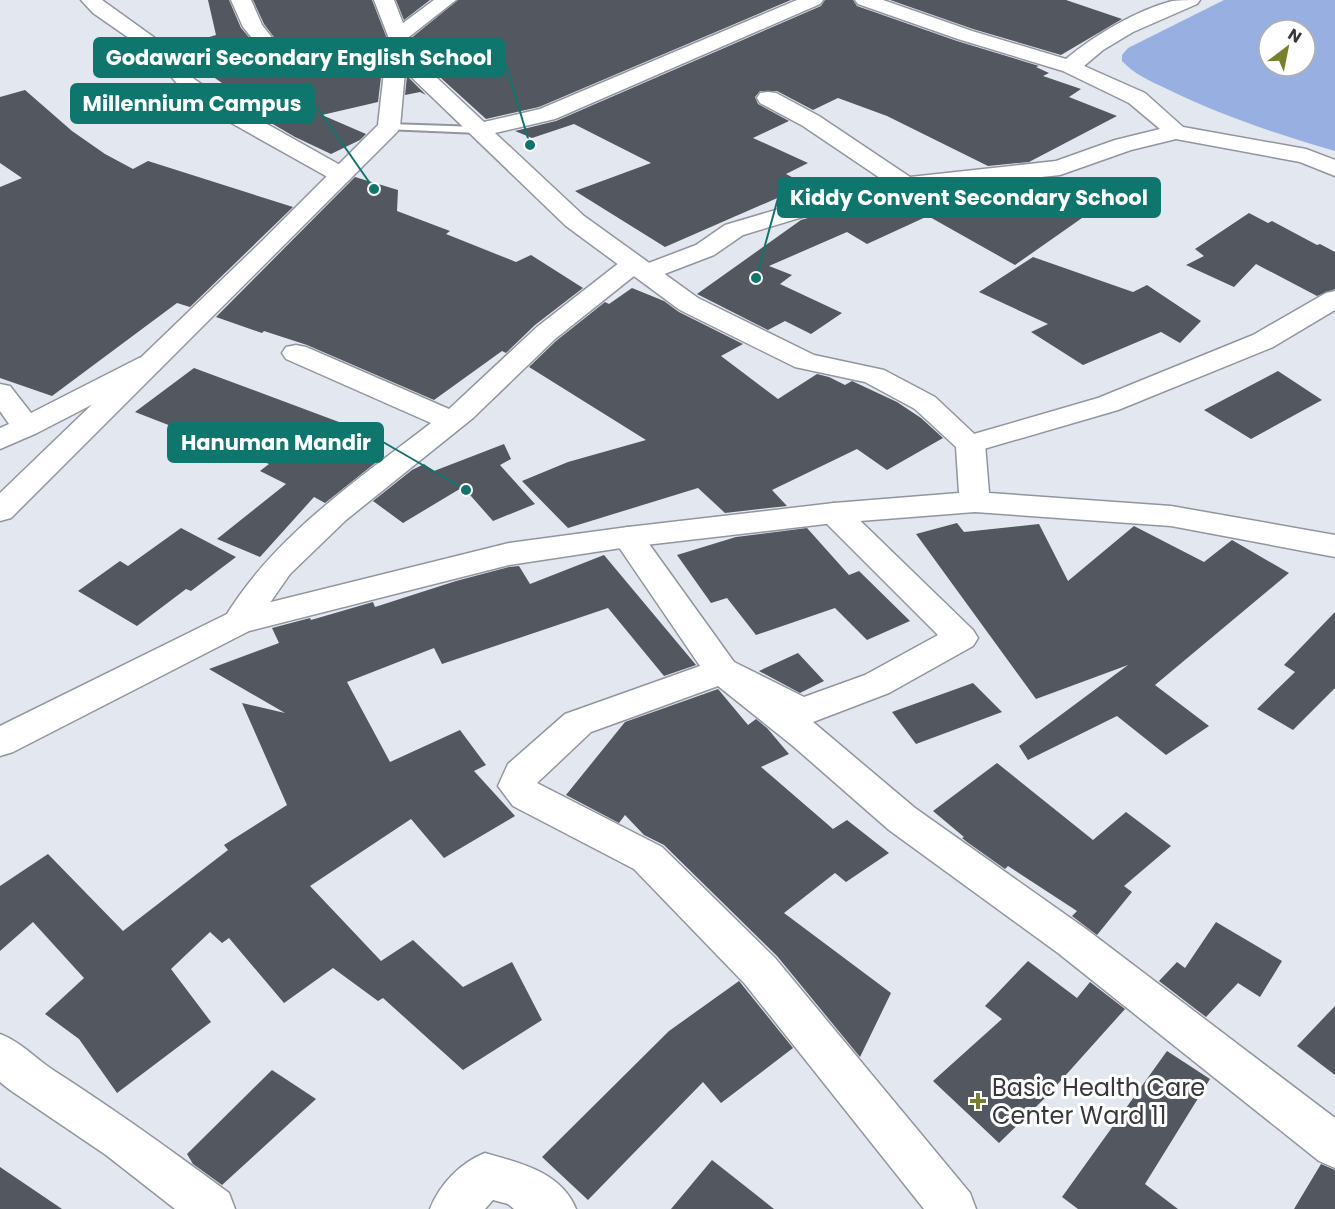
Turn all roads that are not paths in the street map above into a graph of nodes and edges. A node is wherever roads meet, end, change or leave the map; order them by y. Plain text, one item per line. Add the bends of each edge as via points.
1 (91, 0) edge
2 (241, 0) edge
3 (384, 0) edge
4 (446, 0) edge
5 (813, 0) edge
6 (866, 0) edge
7 (1190, 0) edge
8 (398, 45) junction
9 (271, 49) dead end
10 (1070, 67) junction
11 (768, 98) dead end
12 (389, 127) junction
13 (479, 130) junction
14 (1176, 132) junction
15 (1335, 169) edge
16 (341, 175) junction
17 (904, 184) junction
18 (639, 268) junction
19 (1335, 299) edge
20 (296, 353) dead end
21 (149, 364) junction
22 (0, 392) edge
23 (451, 421) junction
24 (27, 427) junction
25 (0, 440) edge
26 (970, 444) junction
27 (975, 502) junction
28 (0, 511) edge
29 (834, 513) junction
30 (628, 537) junction
31 (1335, 546) edge
32 (239, 622) junction
33 (722, 671) junction
34 (0, 742) edge
35 (0, 1054) edge
36 (1335, 1146) edge
37 (212, 1209) edge
38 (453, 1209) edge
39 (553, 1209) edge
40 (953, 1209) edge

1 - 16 street via 159,50 187,83 218,106
2 - 9 street via 253,27
3 - 8 street
4 - 8 street
5 - 13 street via 547,114
6 - 10 street
7 - 10 street via 1135,24
8 - 12 street
8 - 13 street
10 - 14 street via 1137,98
11 - 17 street via 811,121
12 - 13 lane
12 - 16 street
13 - 18 street via 575,221
14 - 15 street via 1306,156
14 - 17 street via 1123,145 1060,168
16 - 21 street
17 - 18 street via 874,188 734,230 705,250
18 - 23 street via 546,333
18 - 26 street via 689,304 805,361 874,376 925,403
19 - 26 street via 1263,341 1108,404
20 - 23 street
21 - 24 street
21 - 28 street
22 - 24 street
23 - 32 street via 334,513 279,566
24 - 25 street
26 - 27 street
27 - 29 street
27 - 31 street via 1171,516
29 - 30 street
29 - 33 street via 961,638 877,684 802,712
30 - 32 street via 509,554
30 - 33 street
32 - 34 street
33 - 36 street via 806,736 902,819 1072,941
33 - 40 street via 578,723 521,774 517,786 526,796 648,858 760,970
35 - 37 street via 25,1077 122,1140
38 - 39 street via 485,1175 520,1185

